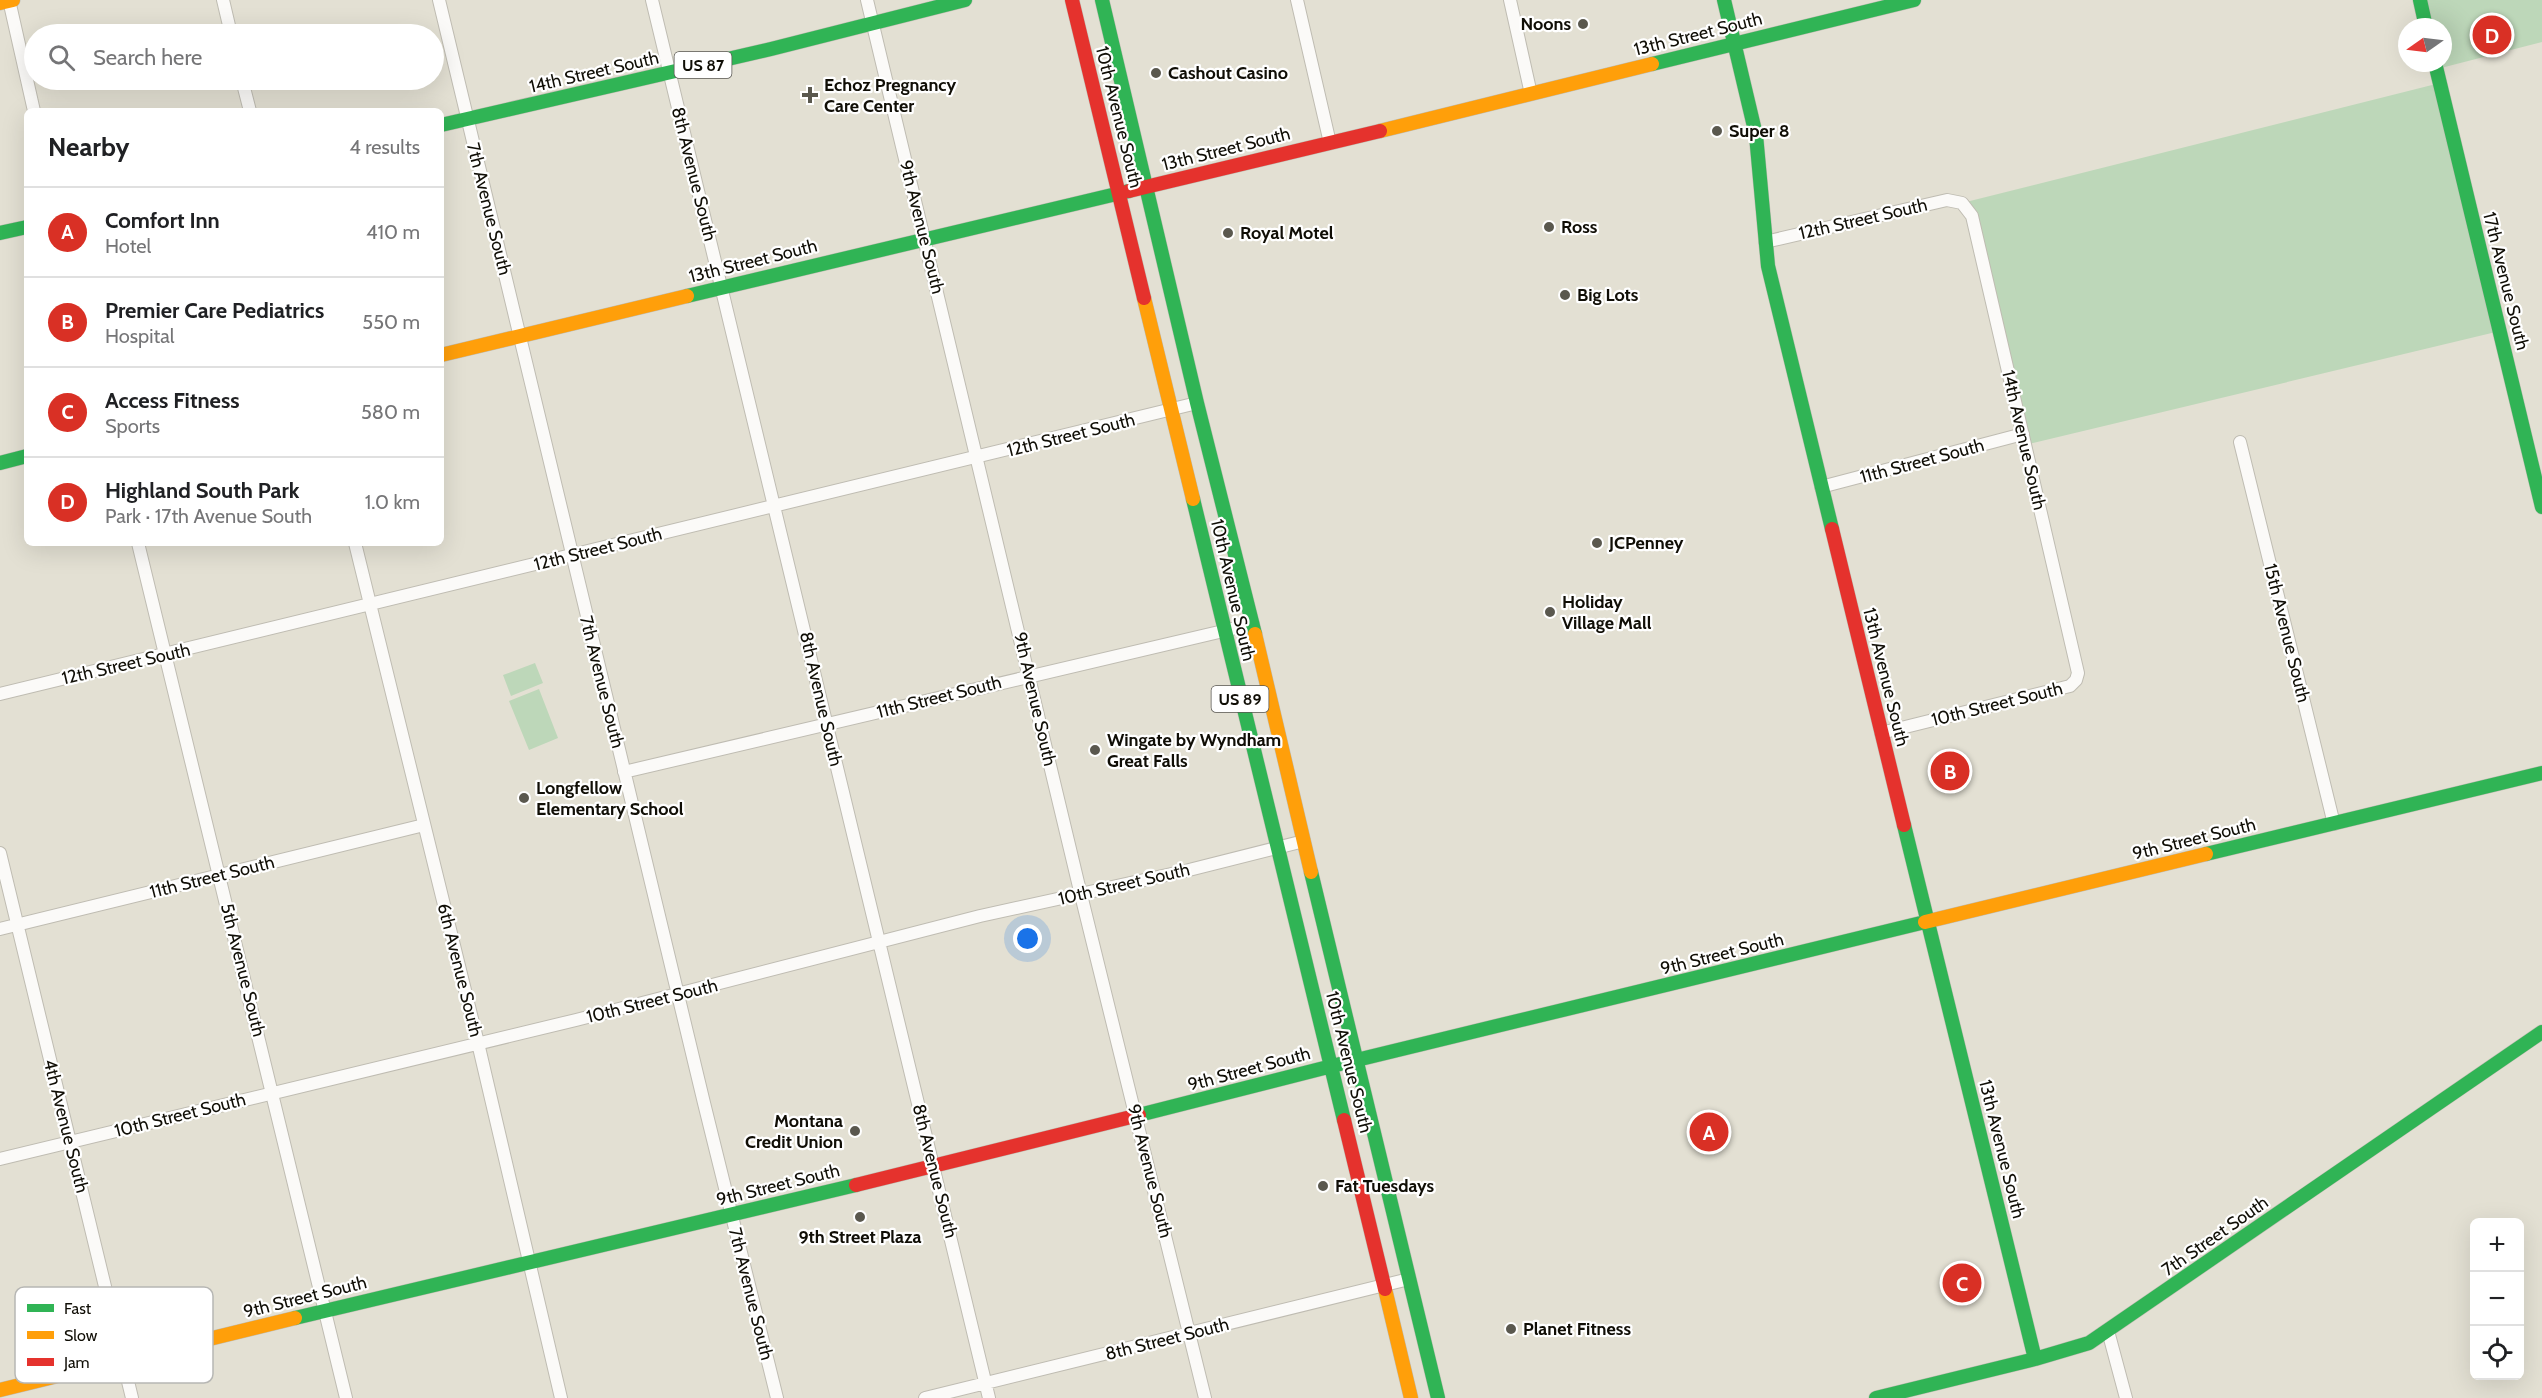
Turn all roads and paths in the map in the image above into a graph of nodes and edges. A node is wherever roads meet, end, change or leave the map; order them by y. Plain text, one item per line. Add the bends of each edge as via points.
1 (223, 0) edge
2 (438, 0) edge
3 (652, 0) edge
4 (867, 0) edge
5 (964, 0) edge
6 (1072, 0) edge
7 (1102, 0) edge
8 (1297, 0) edge
9 (1510, 0) edge
10 (1724, 0) edge
11 (1914, 0) edge
12 (2420, 0) edge
13 (8, 1) edge
14 (2424, 18) edge
15 (872, 23) junction
16 (229, 24) edge
17 (444, 24) edge
18 (444, 25) edge
19 (1734, 44) junction
20 (24, 69) edge
21 (2437, 72) edge
22 (669, 73) junction
23 (29, 90) edge
24 (245, 90) edge
25 (1531, 94) junction
26 (33, 108) edge
27 (249, 108) edge
28 (467, 119) junction
29 (444, 124) edge
30 (1330, 143) junction
31 (1146, 187) junction
32 (1120, 193) junction
33 (1962, 203) joint
34 (24, 227) edge
35 (0, 233) edge
36 (925, 239) junction
37 (1765, 242) junction
38 (721, 287) junction
39 (519, 336) junction
40 (444, 354) edge
41 (1197, 403) junction
42 (1173, 410) junction
43 (2023, 434) junction
44 (2240, 442) dead end
45 (24, 457) edge
46 (977, 458) junction
47 (0, 463) edge
48 (1821, 487) junction
49 (775, 506) junction
50 (2542, 507) edge
51 (139, 546) edge
52 (356, 546) edge
53 (571, 555) junction
54 (370, 604) junction
55 (1253, 624) junction
56 (1224, 632) junction
57 (166, 654) junction
58 (1029, 675) junction
59 (2076, 680) joint
60 (0, 694) edge
61 (826, 724) junction
62 (1881, 733) junction
63 (624, 772) junction
64 (2542, 773) edge
65 (2334, 824) junction
66 (424, 825) junction
67 (1304, 840) junction
68 (1276, 847) junction
69 (0, 853) edge
70 (220, 876) junction
71 (1081, 895) junction
72 (1929, 922) junction
73 (17, 924) junction
74 (0, 929) edge
75 (879, 942) junction
76 (679, 994) junction
77 (2542, 1032) edge
78 (478, 1043) junction
79 (1355, 1061) junction
80 (1332, 1066) junction
81 (272, 1092) junction
82 (1137, 1117) junction
83 (70, 1143) junction
84 (0, 1159) edge
85 (934, 1166) junction
86 (731, 1215) junction
87 (528, 1263) junction
88 (1409, 1279) junction
89 (1384, 1284) junction
90 (106, 1287) edge
91 (325, 1310) junction
92 (2108, 1331) junction
93 (1189, 1332) junction
94 (213, 1338) edge
95 (2035, 1359) junction
96 (29, 1383) edge
97 (129, 1383) edge
98 (986, 1383) junction
99 (0, 1390) edge
100 (132, 1398) edge
101 (346, 1398) edge
102 (561, 1398) edge
103 (777, 1398) edge
104 (925, 1398) edge
105 (989, 1398) edge
106 (1205, 1398) edge
107 (1411, 1398) edge
108 (1438, 1398) edge
109 (1876, 1398) edge
110 (2126, 1398) edge

1 - 16 street
2 - 17 street, 7th Avenue South
3 - 22 street, 8th Avenue South
4 - 15 street, 9th Avenue South
5 - 15 main road, 14th Street South / US 87
6 - 32 main road, 10th Avenue South / US 89
7 - 31 main road, 10th Avenue South / US 89
8 - 30 street
9 - 25 street
10 - 19 main road, 13th Avenue South
11 - 19 main road, 13th Street South
12 - 14 main road
13 - 20 street
15 - 22 main road, 14th Street South / US 87
15 - 36 street, 9th Avenue South
18 - 28 street, 7th Avenue South
19 - 25 main road, 13th Street South
19 - 37 main road, 13th Avenue South via 1756,135
21 - 50 main road, 17th Avenue South
22 - 28 main road, 14th Street South / US 87
22 - 38 street, 8th Avenue South
23 - 26 street
24 - 27 street
25 - 30 main road, 13th Street South
28 - 29 main road, 14th Street South / US 87
28 - 39 street, 7th Avenue South
30 - 31 main road, 13th Street South
31 - 32 main road, 13th Street South
31 - 41 main road, 10th Avenue South / US 89
32 - 36 main road, 13th Street South
32 - 42 main road, 10th Avenue South / US 89
33 - 37 street, 12th Street South via 1947,200
33 - 43 street, 14th Avenue South via 1972,216
34 - 35 main road
36 - 38 main road, 13th Street South
36 - 46 street, 9th Avenue South
37 - 48 main road, 13th Avenue South
38 - 39 main road, 13th Street South
38 - 49 street, 8th Avenue South
39 - 40 main road, 13th Street South
39 - 53 street, 7th Avenue South
41 - 42 street, 12th Street South
41 - 55 main road, 10th Avenue South / US 89
42 - 46 street, 12th Street South
42 - 56 main road, 10th Avenue South / US 89
43 - 48 street, 11th Street South
43 - 59 street, 14th Avenue South via 2078,673
44 - 65 street, 15th Avenue South
45 - 47 main road
46 - 49 street, 12th Street South
46 - 58 street, 9th Avenue South
48 - 62 main road, 13th Avenue South
49 - 53 street, 12th Street South
49 - 61 street, 8th Avenue South
51 - 57 street, 5th Avenue South
52 - 54 street, 6th Avenue South
53 - 54 street, 12th Street South
53 - 63 street, 7th Avenue South
54 - 57 street, 12th Street South
54 - 66 street, 6th Avenue South
55 - 56 street, 11th Street South
55 - 67 main road, 10th Avenue South / US 89
56 - 58 street, 11th Street South
56 - 68 main road, 10th Avenue South / US 89
57 - 60 street, 12th Street South
57 - 70 street, 5th Avenue South
58 - 61 street, 11th Street South
58 - 71 street, 9th Avenue South
59 - 62 street, 10th Street South via 2070,686
61 - 63 street, 11th Street South
61 - 75 street, 8th Avenue South
62 - 72 main road, 13th Avenue South
63 - 76 street, 7th Avenue South
64 - 65 main road, 9th Street South
65 - 72 main road, 9th Street South
66 - 70 street, 11th Street South
66 - 78 street, 6th Avenue South
67 - 68 street, 10th Street South
67 - 79 main road, 10th Avenue South / US 89
68 - 71 street, 10th Street South
68 - 80 main road, 10th Avenue South / US 89
69 - 73 street, 4th Avenue South
70 - 73 street, 11th Street South
70 - 81 street, 5th Avenue South
71 - 75 street, 10th Street South
71 - 82 street, 9th Avenue South
72 - 79 main road, 9th Street South
72 - 95 main road, 13th Avenue South
73 - 74 street, 11th Street South
73 - 83 street, 4th Avenue South
75 - 76 street, 10th Street South
75 - 85 street, 8th Avenue South
76 - 78 street, 10th Street South
76 - 86 street, 7th Avenue South
77 - 92 main road, 7th Street South
78 - 81 street, 10th Street South
78 - 87 street, 6th Avenue South
79 - 80 main road, 9th Street South
79 - 88 main road, 10th Avenue South / US 89
80 - 82 main road, 9th Street South
80 - 89 main road, 10th Avenue South / US 89
81 - 83 street, 10th Street South
81 - 91 street, 5th Avenue South
82 - 85 main road, 9th Street South
82 - 93 street, 9th Avenue South
83 - 84 street, 10th Street South
83 - 90 street, 4th Avenue South
85 - 86 main road, 9th Street South
85 - 98 street, 8th Avenue South
86 - 87 main road, 9th Street South
86 - 103 street, 7th Avenue South
87 - 91 main road, 9th Street South
87 - 102 street, 6th Avenue South
88 - 89 street, 8th Street South
88 - 108 main road, 10th Avenue South / US 89
89 - 93 street, 8th Street South
89 - 107 main road, 10th Avenue South / US 89
91 - 94 main road, 9th Street South
91 - 101 street, 5th Avenue South
92 - 95 main road, 7th Street South via 2089,1343
92 - 110 street
93 - 98 street, 8th Street South
93 - 106 street, 9th Avenue South
95 - 109 main road, 7th Street South
96 - 99 main road, 9th Street South
97 - 100 street, 4th Avenue South
98 - 104 street, 8th Street South
98 - 105 street, 8th Avenue South

